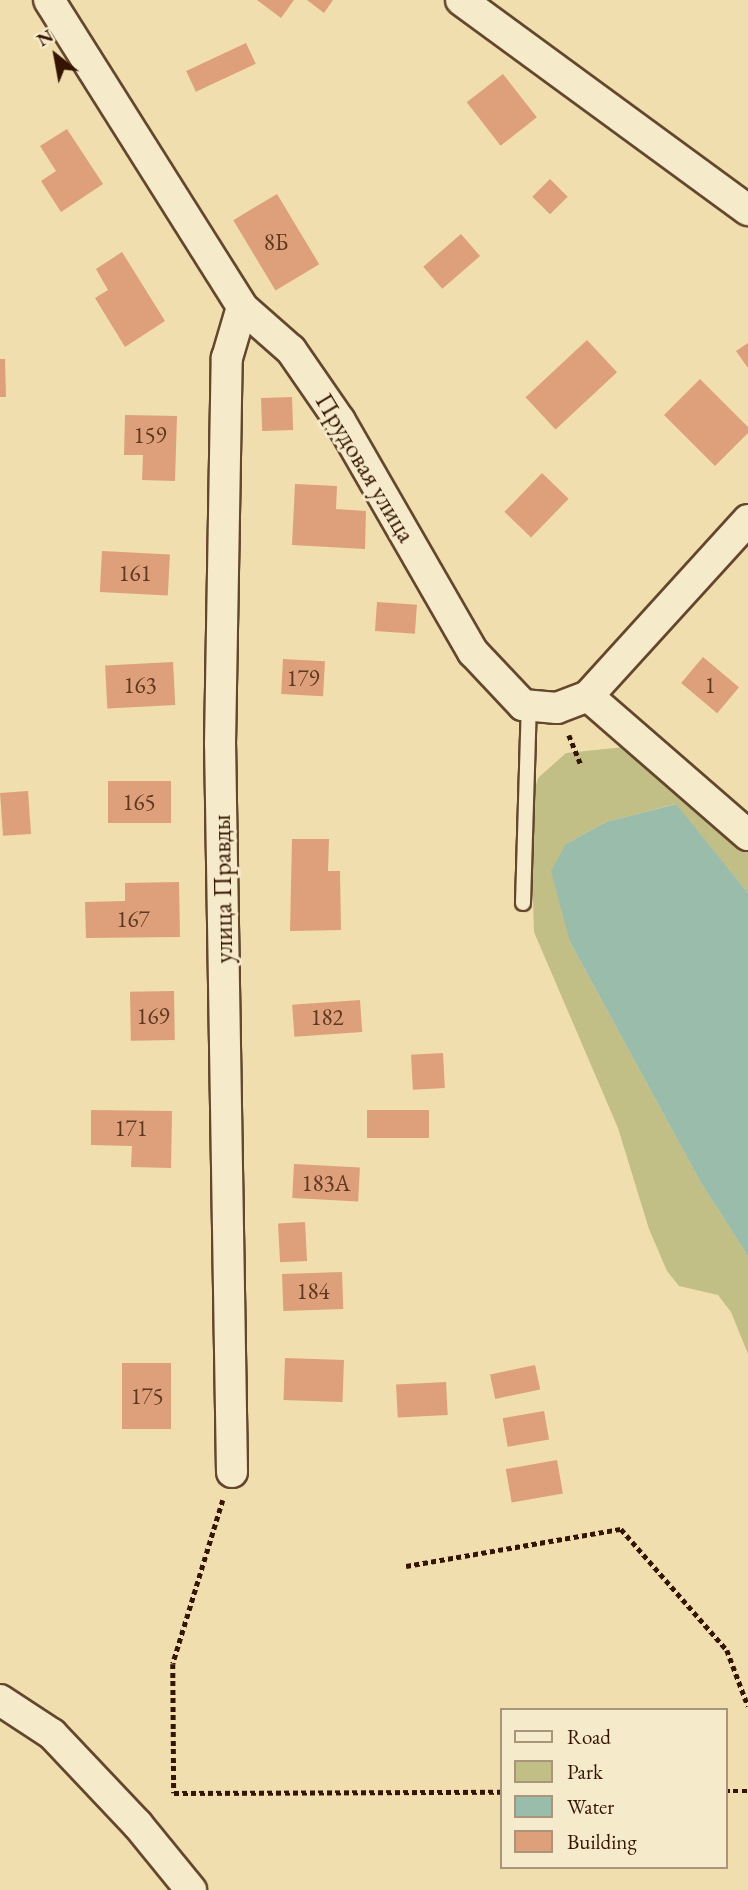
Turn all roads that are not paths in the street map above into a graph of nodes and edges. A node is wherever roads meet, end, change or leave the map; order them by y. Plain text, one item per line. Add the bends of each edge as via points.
1 (49, 0) edge
2 (461, 0) edge
3 (748, 210) edge
4 (242, 307) junction
5 (748, 520) edge
6 (588, 696) junction
7 (529, 706) junction
8 (748, 835) edge
9 (523, 903) dead end
10 (232, 1472) road end
11 (0, 1700) edge
12 (191, 1890) edge

1 - 4 street, Прудовая улица
2 - 3 street
4 - 7 street, Прудовая улица via 291,350 340,421 473,652
4 - 10 street, улица Правды via 227,358 220,744
5 - 6 street
6 - 7 street via 557,708
6 - 8 street
7 - 9 lane
11 - 12 street via 52,1734 138,1825

